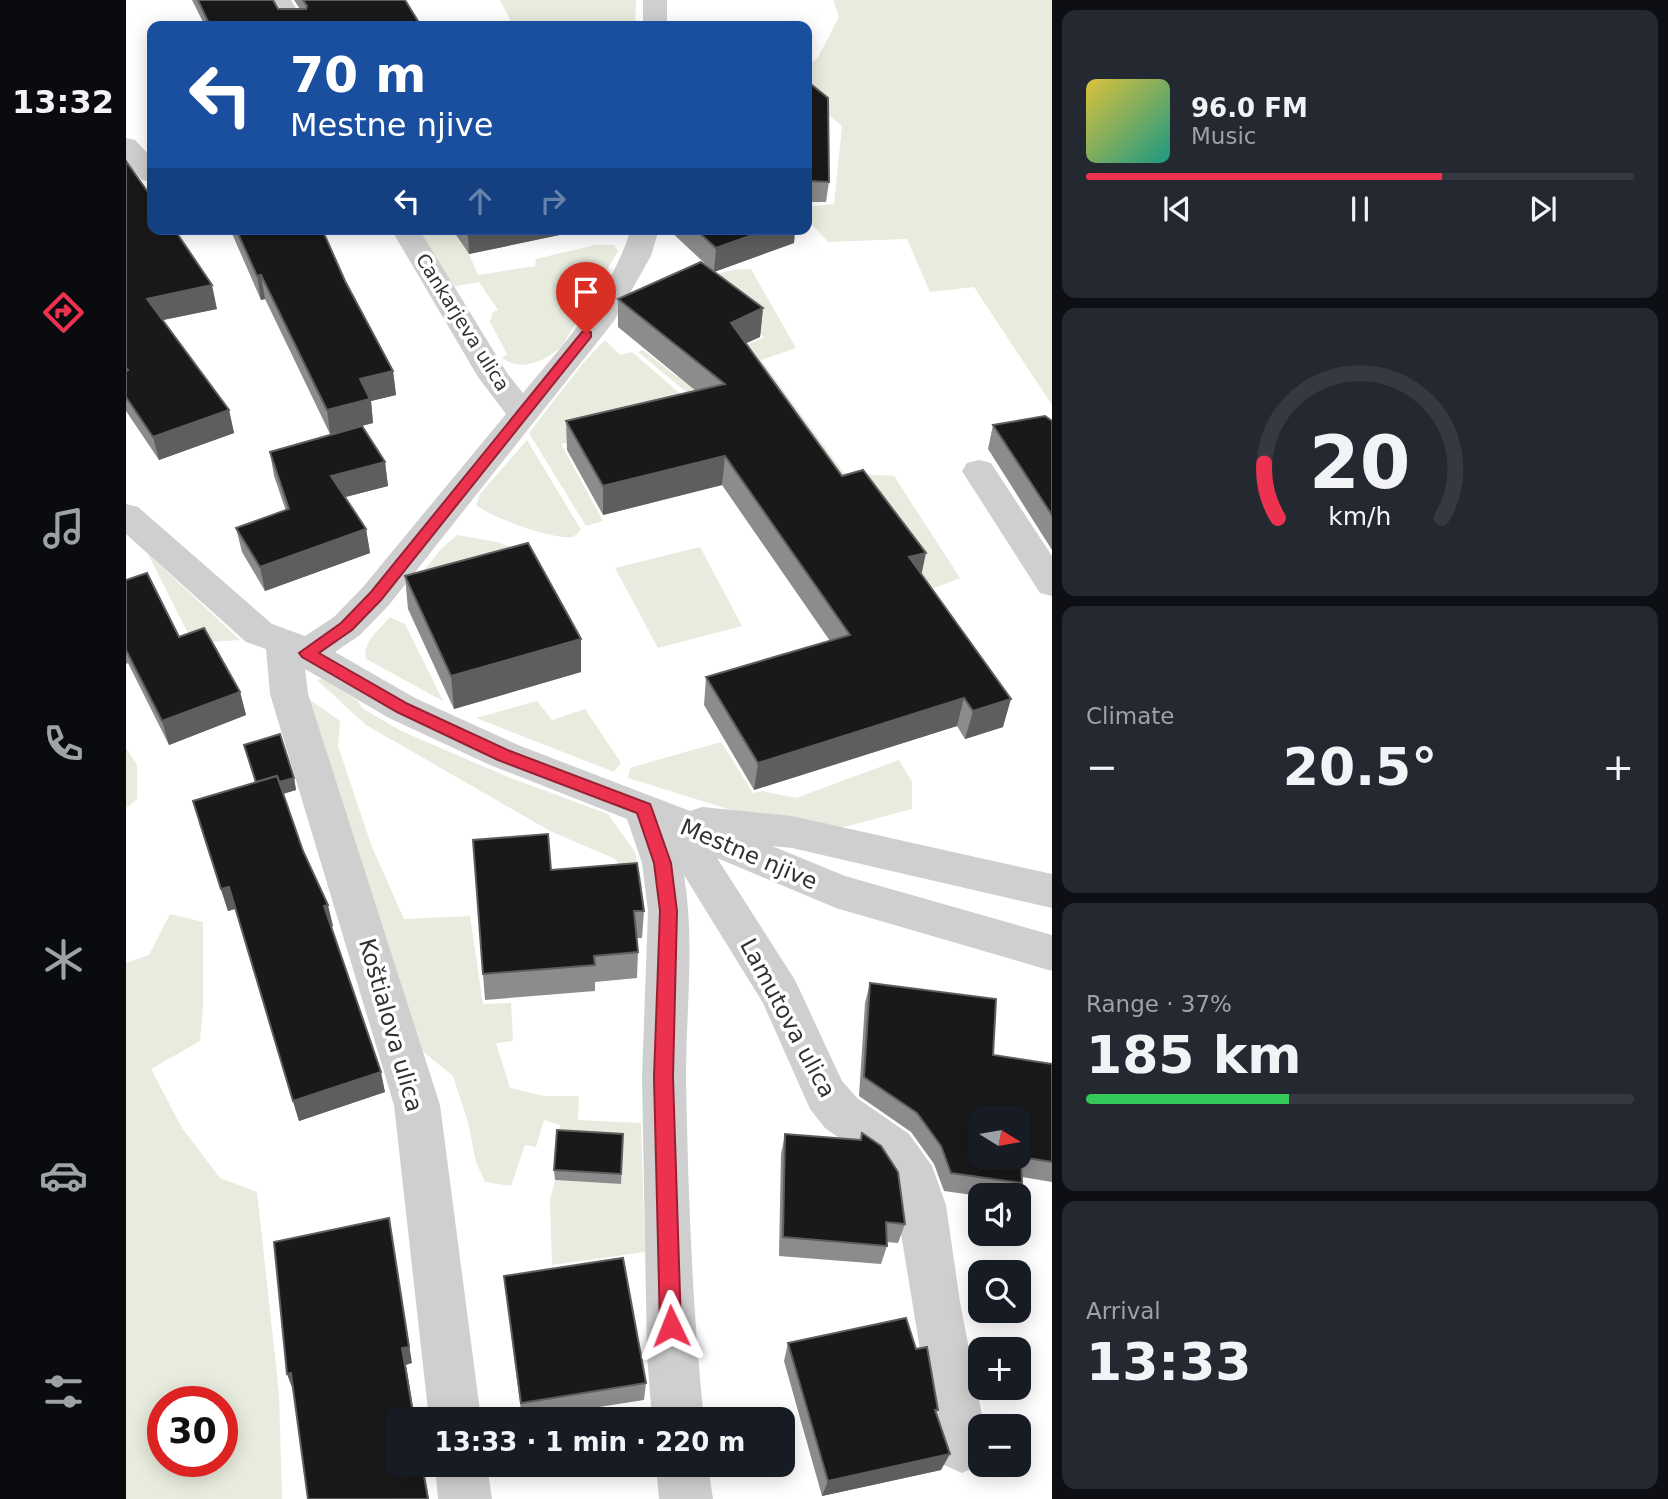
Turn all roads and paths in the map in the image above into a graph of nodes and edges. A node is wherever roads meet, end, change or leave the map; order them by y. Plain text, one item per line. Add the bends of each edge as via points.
1 (279, 0) edge
2 (655, 0) edge
3 (292, 21) edge
4 (655, 21) edge
5 (126, 146) edge
6 (147, 169) edge
7 (409, 235) edge
8 (643, 235) edge
9 (522, 414) junction
10 (979, 471) dead end
11 (126, 515) edge
12 (1052, 584) edge
13 (295, 647) junction
14 (658, 815) junction
15 (1052, 891) edge
16 (1052, 953) edge
17 (454, 1407) edge
18 (677, 1407) edge
19 (962, 1447) dead end
20 (462, 1477) edge
21 (683, 1477) edge
22 (465, 1499) edge
23 (686, 1499) edge

1 - 3 street
2 - 4 street
5 - 6 street
7 - 9 street, Cankarjeva ulica via 494,377
8 - 9 street via 603,315
9 - 13 street via 347,626
10 - 12 street
11 - 13 street via 259,633
13 - 14 street, Mestne njive via 402,708 504,755
13 - 17 street, Koštialova ulica via 289,694 417,1105
14 - 15 street via 792,832
14 - 16 street, Mestne njive via 836,891
14 - 18 street via 669,911 664,1077
14 - 19 street, Lamutova ulica via 780,993 827,1095 841,1113 892,1149 915,1182
20 - 22 street
21 - 23 street

